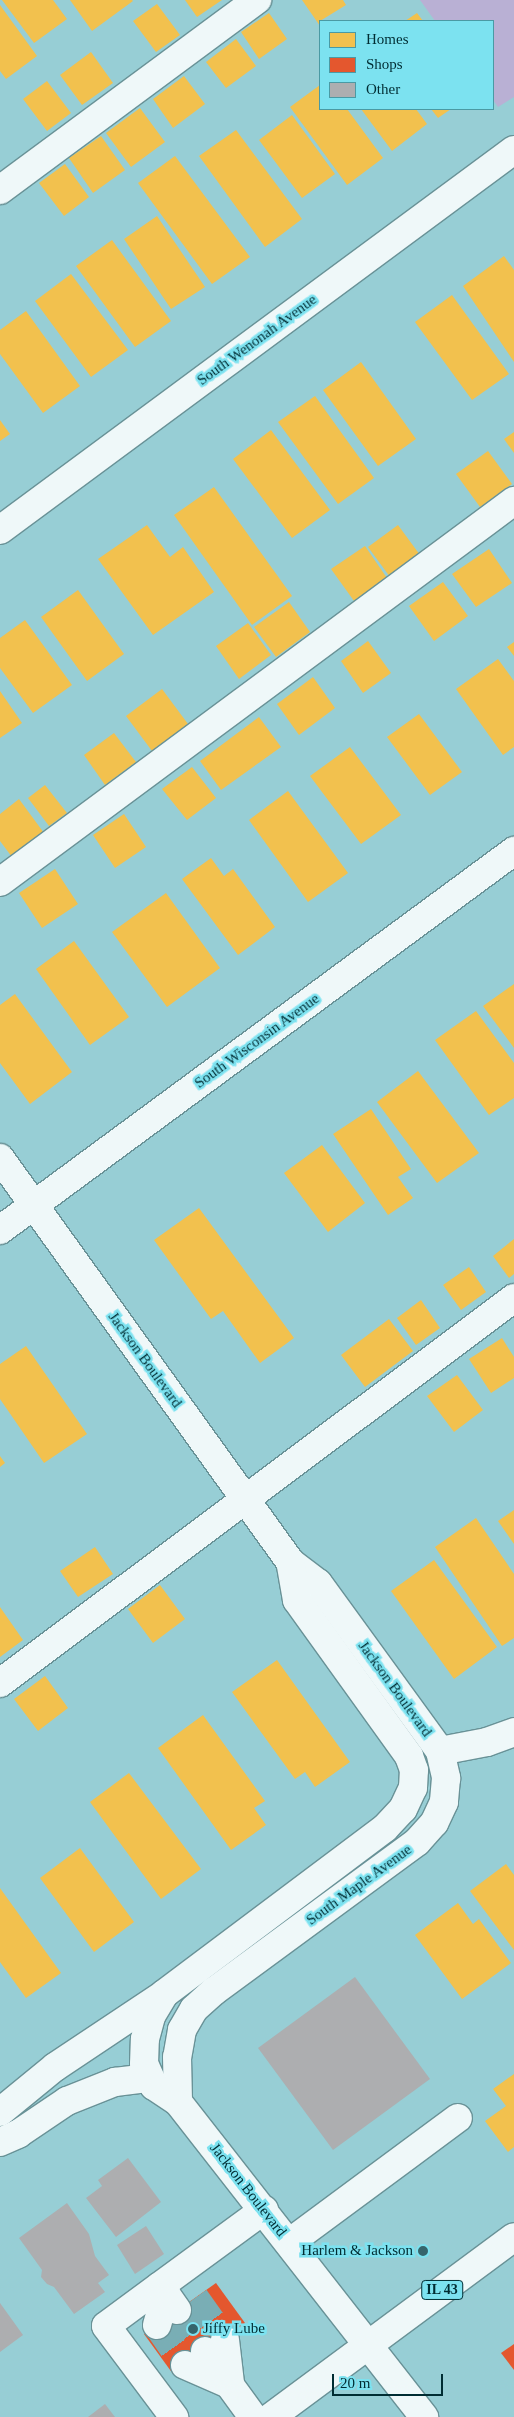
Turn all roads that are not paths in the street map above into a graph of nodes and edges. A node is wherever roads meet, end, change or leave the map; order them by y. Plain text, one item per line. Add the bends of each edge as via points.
1 (257, 0) edge
2 (514, 150) edge
3 (0, 190) edge
4 (514, 502) edge
5 (0, 530) edge
6 (514, 851) edge
7 (0, 882) edge
8 (0, 1158) edge
9 (34, 1204) junction
10 (0, 1230) edge
11 (514, 1298) edge
12 (245, 1499) junction
13 (290, 1562) junction
14 (0, 1683) edge
15 (514, 1732) edge
16 (440, 1751) junction
17 (409, 1756) joint
18 (164, 1994) junction
19 (149, 2078) junction
20 (178, 2102) junction
21 (0, 2112) edge
22 (458, 2118) dead end
23 (0, 2142) edge
24 (264, 2210) junction
25 (514, 2237) edge
26 (289, 2242) junction
27 (370, 2344) junction
28 (230, 2384) junction
29 (174, 2417) edge
30 (254, 2417) edge
31 (271, 2417) edge
32 (424, 2417) edge

1 - 3 street
2 - 5 street, South Wenonah Avenue
4 - 7 street
6 - 9 street, South Wisconsin Avenue
8 - 9 street, Jackson Boulevard
9 - 10 street, South Wisconsin Avenue
9 - 12 street, Jackson Boulevard
11 - 12 street
12 - 13 street, Jackson Boulevard
12 - 14 street
13 - 16 street, Jackson Boulevard via 318,1583
13 - 17 street, Jackson Boulevard via 297,1600
15 - 16 street via 487,1742
16 - 20 street, South Maple Avenue via 446,1778 444,1802 434,1823 417,1842 194,2009 177,2047
17 - 18 street, South Maple Avenue via 414,1770 413,1788 403,1809 385,1828
18 - 19 street, South Maple Avenue via 151,2016 145,2039 144,2064
18 - 21 street, South Maple Avenue via 55,2067
19 - 20 street via 154,2086
19 - 23 street via 115,2082 67,2101 18,2134
20 - 24 street, Jackson Boulevard
22 - 26 street
24 - 26 street, Jackson Boulevard
24 - 29 street via 171,2302 106,2326
25 - 27 street, IL 43
26 - 27 street, Jackson Boulevard
27 - 31 street, IL 43
27 - 32 street, Jackson Boulevard
28 - 28 street via 205,2352
28 - 30 street

